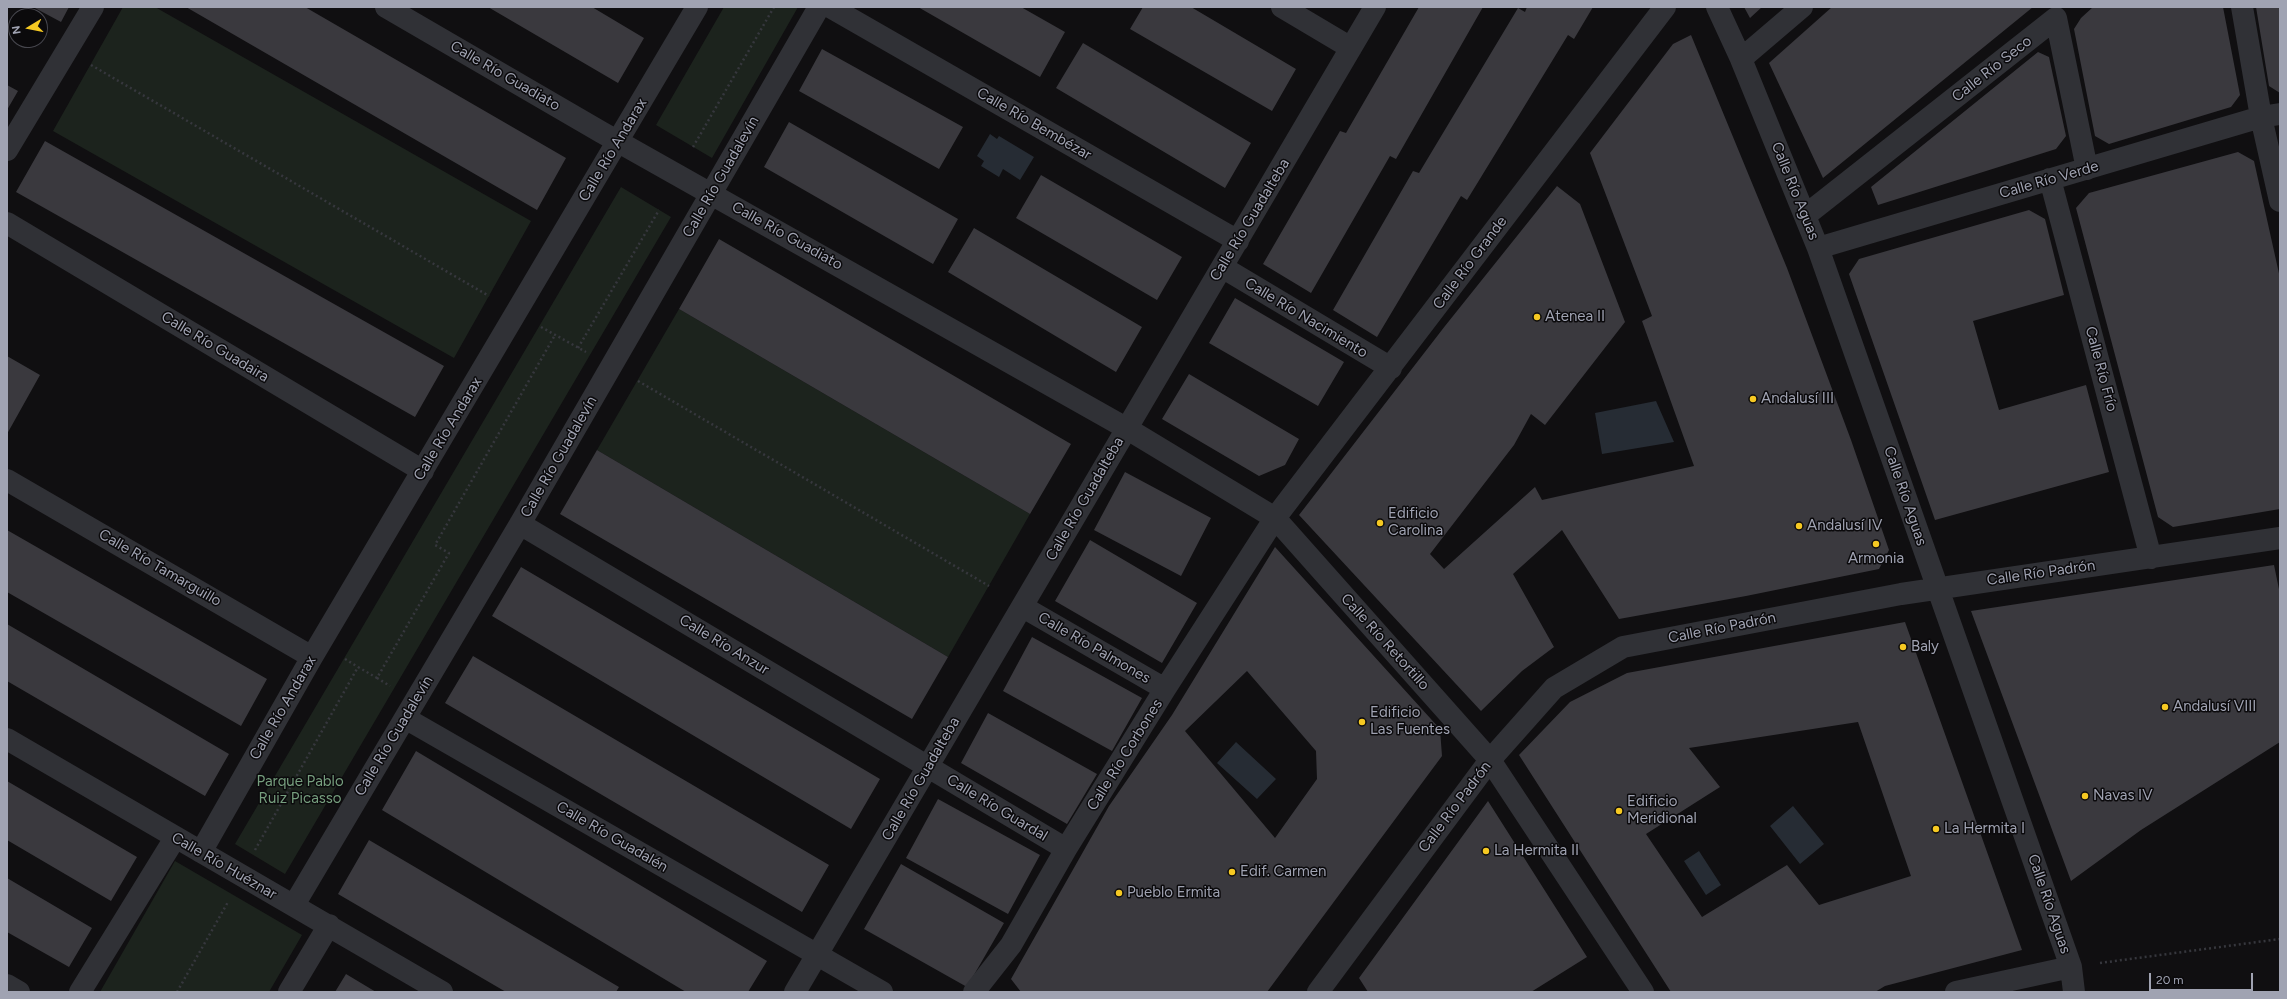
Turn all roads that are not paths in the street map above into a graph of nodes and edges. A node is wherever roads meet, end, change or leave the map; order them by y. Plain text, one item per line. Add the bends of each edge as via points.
1 (93, 7) edge
2 (386, 7) edge
3 (697, 7) edge
4 (819, 7) edge
5 (830, 7) edge
6 (1282, 7) edge
7 (1375, 7) edge
8 (1665, 7) edge
9 (1717, 7) edge
10 (1802, 7) edge
11 (2242, 7) edge
12 (2063, 13) edge
13 (1351, 48) junction
14 (1741, 60) junction
15 (2270, 116) edge
16 (617, 141) junction
17 (7, 150) edge
18 (2087, 169) junction
19 (2050, 179) junction
20 (713, 194) junction
21 (2280, 201) edge
22 (1806, 215) junction
23 (7, 223) edge
24 (1238, 241) junction
25 (1818, 248) junction
26 (1222, 267) junction
27 (1390, 368) junction
28 (1126, 428) junction
29 (423, 471) junction
30 (7, 480) edge
31 (1275, 518) junction
32 (520, 524) junction
33 (2280, 538) edge
34 (2151, 558) junction
35 (1937, 588) junction
36 (1022, 607) junction
37 (312, 657) junction
38 (1165, 690) junction
39 (406, 718) junction
40 (7, 739) edge
41 (1490, 760) junction
42 (928, 766) junction
43 (175, 838) junction
44 (1066, 849) junction
45 (201, 852) junction
46 (294, 905) junction
47 (329, 925) junction
48 (818, 955) junction
49 (2071, 967) junction
50 (7, 986) edge
51 (19, 992) edge
52 (80, 992) edge
53 (289, 992) edge
54 (442, 992) edge
55 (795, 992) edge
56 (882, 992) edge
57 (974, 992) edge
58 (1318, 992) edge
59 (1643, 992) edge
60 (1956, 992) edge
61 (2074, 992) edge

1 - 17 street
2 - 16 street, Calle Río Guadiato
3 - 16 street, Calle Río Andarax
4 - 20 street, Calle Río Guadalevín
5 - 24 street, Calle Río Bembézar
6 - 13 street
7 - 13 street, Calle Río Guadalteba
8 - 27 street, Calle Río Grande
9 - 14 street, Calle Río Aguas
10 - 14 street
11 - 15 street
12 - 18 street, Calle Río Seco
12 - 22 street, Calle Río Seco
13 - 24 street, Calle Río Guadalteba
14 - 22 street, Calle Río Aguas
15 - 18 street, Calle Río Verde
15 - 21 street
16 - 20 street, Calle Río Guadiato
16 - 29 street, Calle Río Andarax
18 - 19 street, Calle Río Verde
19 - 25 street, Calle Río Verde
19 - 34 street, Calle Río Frío
20 - 28 street, Calle Río Guadiato
20 - 32 street, Calle Río Guadalevín
22 - 25 street, Calle Río Aguas
23 - 29 street, Calle Río Guadaira
24 - 26 street, Calle Río Guadalteba
25 - 35 street, Calle Río Aguas
26 - 27 street, Calle Río Nacimiento
26 - 28 street, Calle Río Guadalteba
27 - 31 street, Calle Río Grande
28 - 31 street, Calle Río Retortillo
28 - 36 street, Calle Río Guadalteba
29 - 37 street, Calle Río Andarax
30 - 37 street, Calle Río Tamarguillo
31 - 38 street, Calle Río Corbones
31 - 41 street, Calle Río Retortillo
32 - 39 street, Calle Río Guadalevín
32 - 42 street, Calle Río Anzur
33 - 34 street, Calle Río Padrón
34 - 35 street, Calle Río Padrón
35 - 41 street, Calle Río Padrón via 1623,647 1554,688
35 - 49 street, Calle Río Aguas
36 - 38 street, Calle Río Palmones
36 - 42 street, Calle Río Guadalteba
37 - 45 street, Calle Río Andarax
38 - 44 street, Calle Río Corbones
39 - 46 street, Calle Río Guadalevín
39 - 48 street, Calle Río Guadalén
40 - 43 street, Calle Río Huéznar
41 - 58 street, Calle Río Padrón
41 - 59 street, Calle Río Retortillo
42 - 44 street, Calle Río Guardal
42 - 48 street, Calle Río Guadalteba
43 - 45 street, Calle Río Huéznar
43 - 52 street
44 - 57 street, Calle Río Corbones via 1011,945
45 - 46 street, Calle Río Huéznar
46 - 47 street, Calle Río Huéznar
47 - 53 street
47 - 54 street, Calle Río Huéznar
48 - 55 street, Calle Río Guadalteba
48 - 56 street, Calle Río Guadalén
49 - 60 street
49 - 61 street, Calle Río Aguas
50 - 51 street

